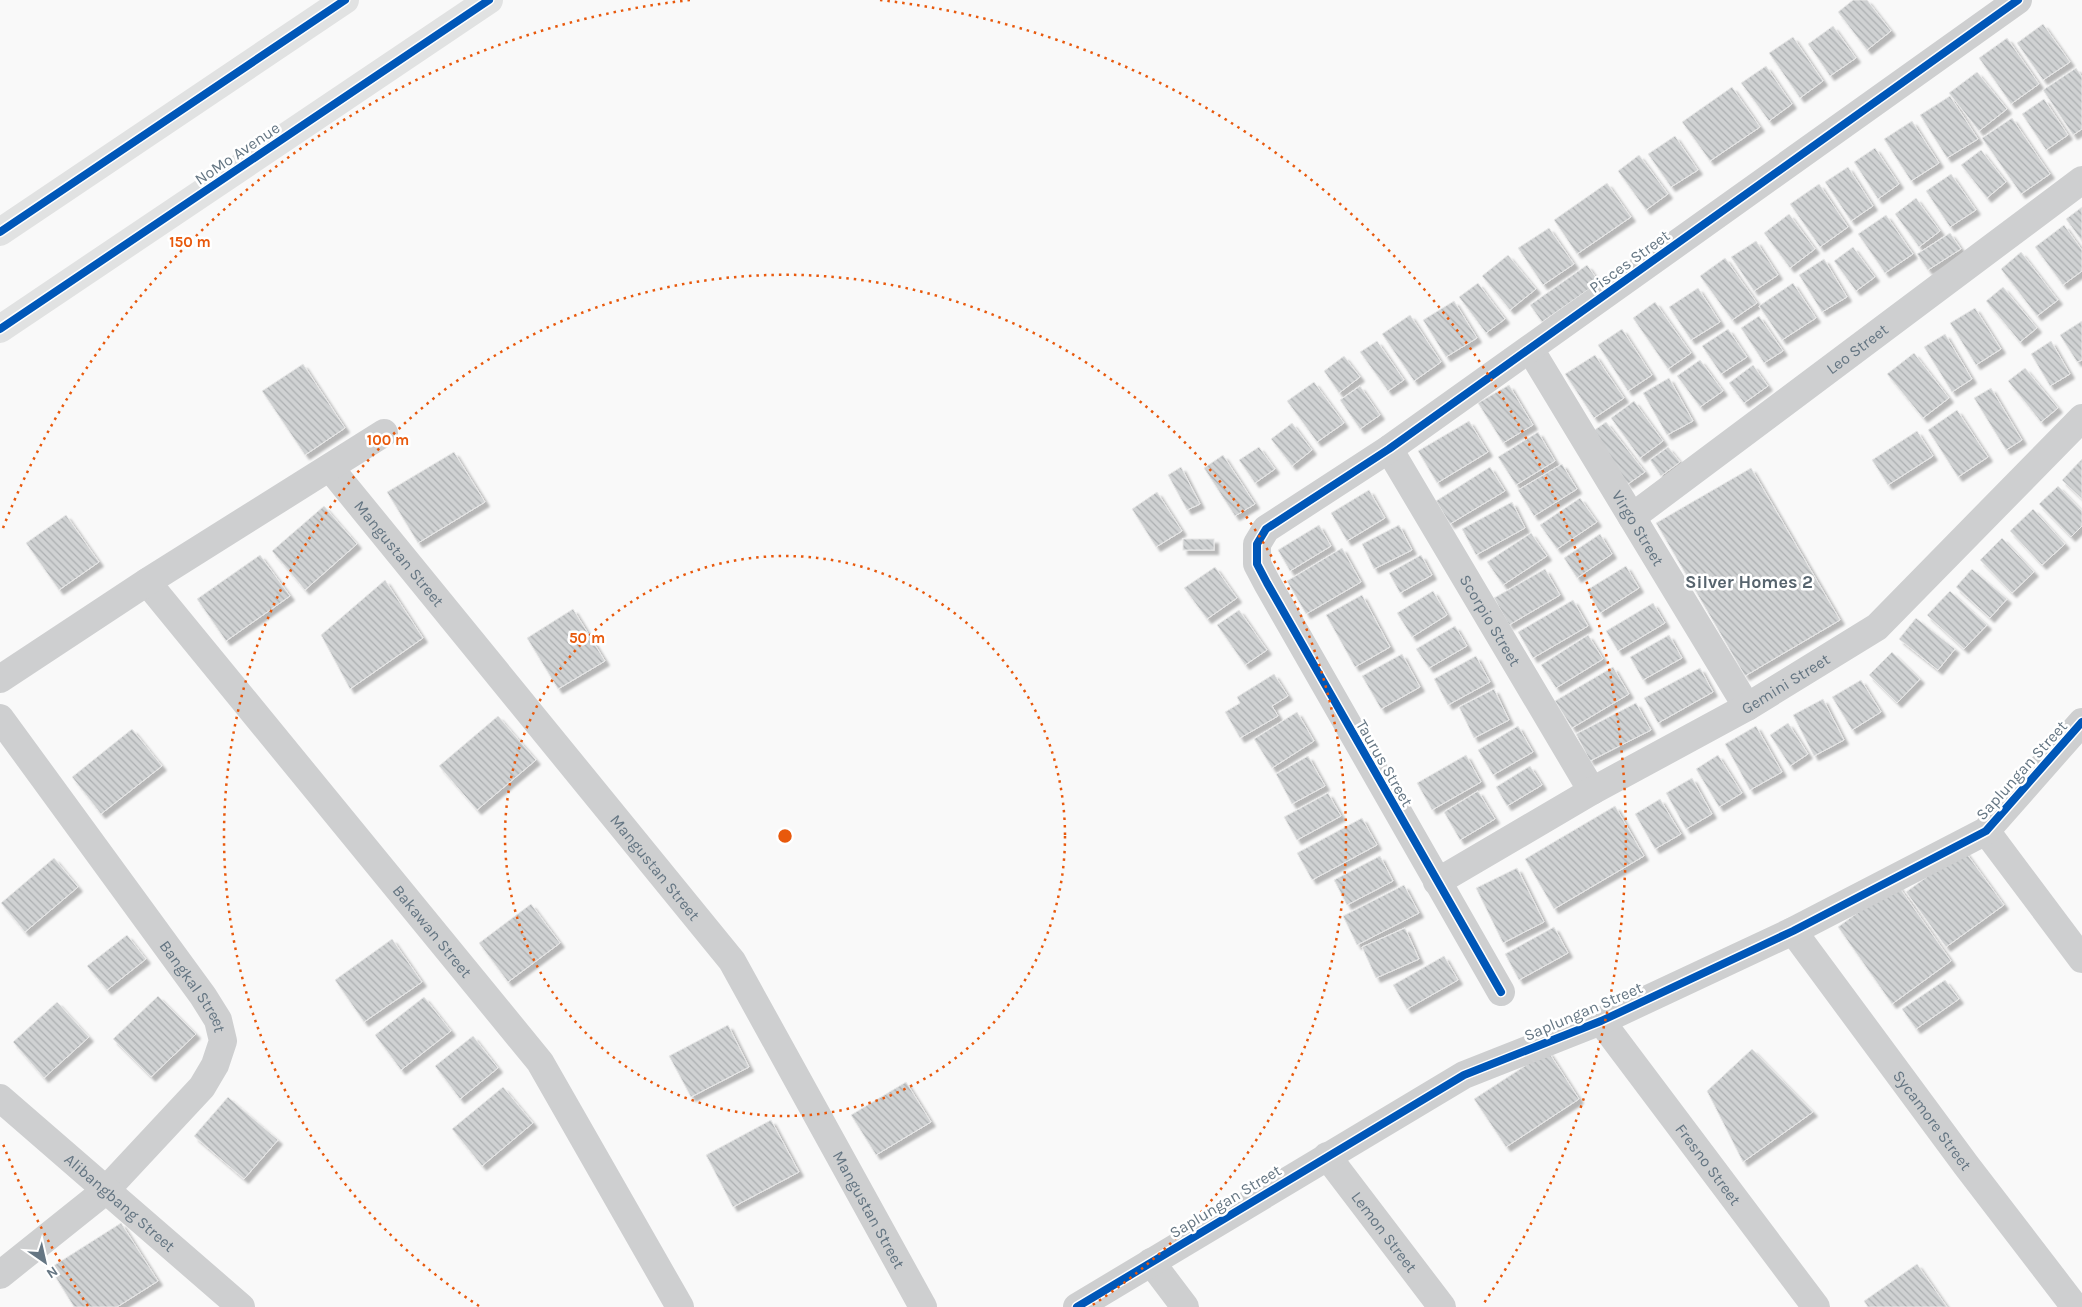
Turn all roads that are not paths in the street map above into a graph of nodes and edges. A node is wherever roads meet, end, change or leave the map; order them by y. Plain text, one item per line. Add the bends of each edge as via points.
1 (344, 0) edge
2 (488, 0) edge
3 (2018, 0) edge
4 (2082, 180) edge
5 (0, 232) edge
6 (0, 328) edge
7 (1530, 349) junction
8 (2082, 418) edge
9 (384, 433) dead end
10 (1389, 449) junction
11 (330, 468) junction
12 (1632, 517) junction
13 (1257, 544) joint
14 (147, 582) junction
15 (0, 678) edge
16 (1747, 707) junction
17 (0, 718) edge
18 (2082, 722) edge
19 (1592, 791) junction
20 (1986, 831) junction
21 (1437, 882) junction
22 (1793, 931) junction
23 (2082, 959) edge
24 (1501, 992) dead end
25 (1601, 1021) junction
26 (0, 1098) edge
27 (1328, 1156) junction
28 (105, 1191) junction
29 (1150, 1262) junction
30 (0, 1275) edge
31 (241, 1307) edge
32 (680, 1307) edge
33 (923, 1307) edge
34 (1076, 1307) edge
35 (1185, 1307) edge
36 (1442, 1307) edge
37 (1816, 1307) edge
38 (2075, 1307) edge

1 - 5 main road
2 - 6 main road, NoMo Avenue
3 - 7 street, Pisces Street
4 - 12 street, Leo Street
7 - 10 street, Pisces Street
7 - 12 street, Virgo Street
8 - 16 street, Gemini Street via 1877,627
9 - 11 street
10 - 13 street, Pisces Street via 1266,529
10 - 19 street, Scorpio Street
11 - 14 street
11 - 33 street, Mangustan Street via 732,961
12 - 16 street, Virgo Street
13 - 21 street, Taurus Street via 1258,564 1267,583
14 - 15 street
14 - 32 street, Bakawan Street via 540,1062
16 - 19 street, Gemini Street
17 - 28 street, Bangkal Street via 218,1020 222,1041 215,1065 202,1086
18 - 20 street, Saplungan Street
19 - 21 street, Gemini Street
20 - 22 street, Saplungan Street
20 - 23 street
21 - 24 street, Taurus Street
22 - 25 street, Saplungan Street
22 - 38 street, Sycamore Street
25 - 27 street, Saplungan Street via 1464,1075
25 - 37 street, Fresno Street
26 - 28 street, Alibangbang Street
27 - 29 street, Saplungan Street
27 - 36 street, Lemon Street
28 - 30 street, Bangkal Street
28 - 31 street, Alibangbang Street
29 - 34 street, Saplungan Street
29 - 35 street

